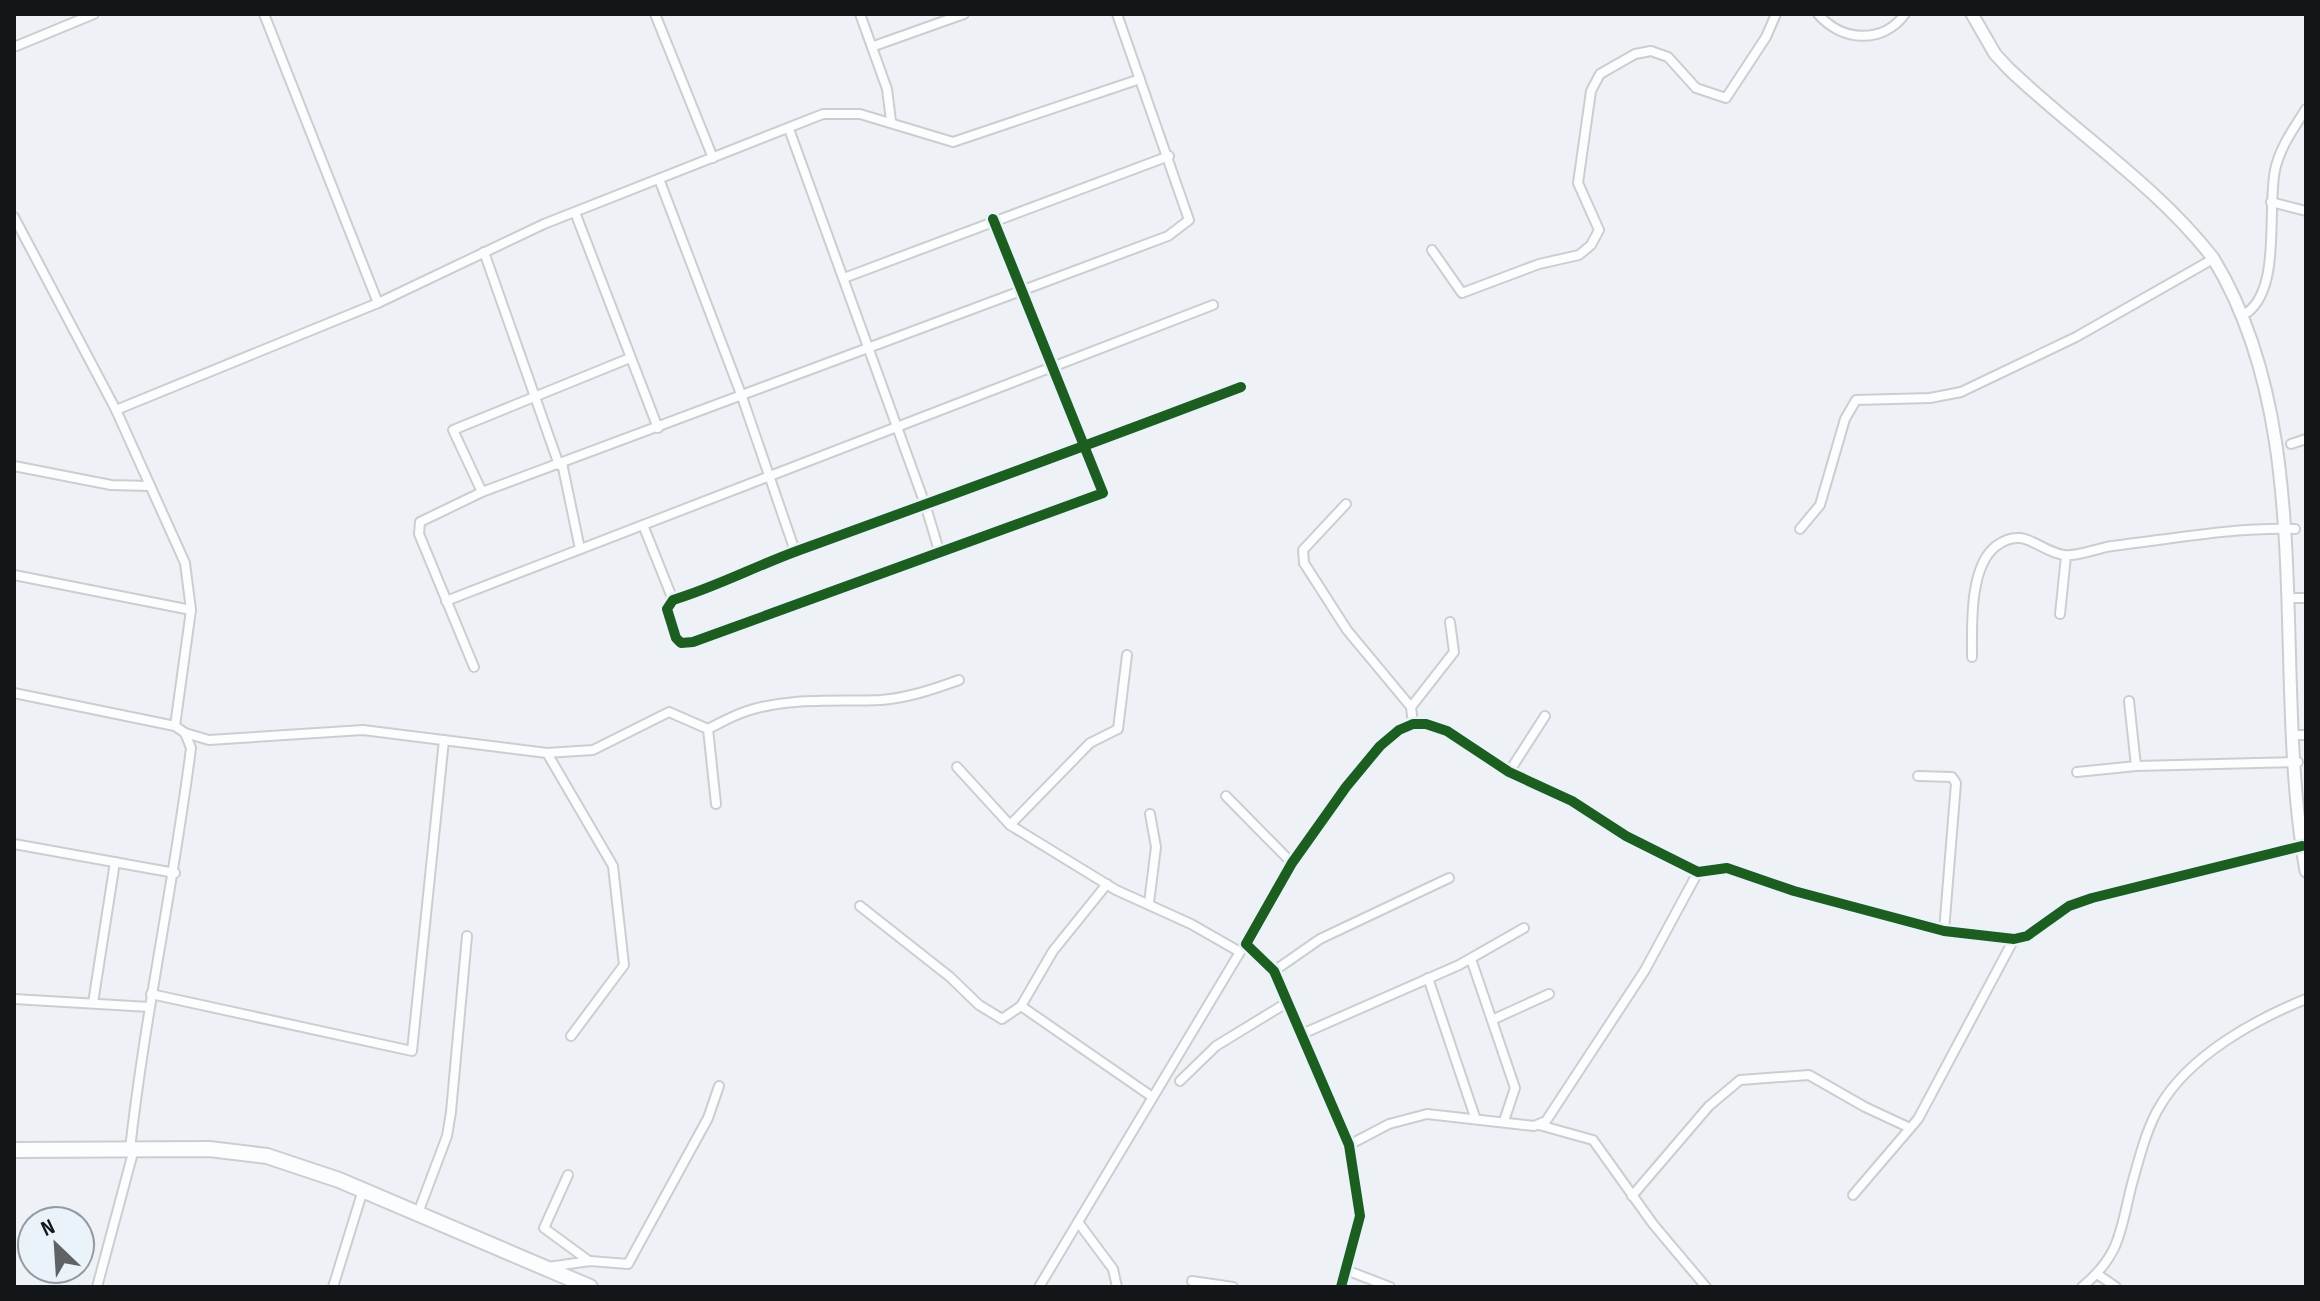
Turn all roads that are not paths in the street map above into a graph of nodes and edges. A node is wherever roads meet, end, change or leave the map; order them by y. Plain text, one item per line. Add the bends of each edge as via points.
1 (94, 14) edge
2 (264, 14) edge
3 (655, 14) edge
4 (860, 14) edge
5 (964, 14) edge
6 (1117, 14) edge
7 (1776, 14) edge
8 (1818, 14) edge
9 (1905, 14) edge
10 (1972, 14) edge
11 (874, 46) junction
12 (14, 47) edge
13 (1140, 79) junction
14 (2306, 109) edge
15 (891, 121) junction
16 (789, 129) junction
17 (1169, 156) junction
18 (713, 158) junction
19 (659, 179) junction
20 (2271, 202) junction
21 (2306, 211) edge
22 (576, 215) junction
23 (14, 217) edge
24 (993, 219) junction
25 (1432, 250) dead end
26 (484, 252) junction
27 (2213, 259) junction
28 (844, 278) junction
29 (1022, 290) junction
30 (378, 303) junction
31 (1213, 305) dead end
32 (2248, 312) junction
33 (870, 348) junction
34 (630, 358) junction
35 (1051, 366) junction
36 (1241, 387) dead end
37 (741, 394) junction
38 (534, 398) junction
39 (2283, 408) dead end
40 (116, 410) junction
41 (897, 427) junction
42 (658, 428) junction
43 (2288, 428) dead end
44 (2306, 439) edge
45 (1082, 447) junction
46 (2292, 449) joint
47 (560, 464) junction
48 (14, 466) edge
49 (768, 477) junction
50 (150, 486) junction
51 (2295, 490) dead end
52 (482, 492) junction
53 (1346, 504) dead end
54 (926, 507) junction
55 (643, 525) junction
56 (1800, 529) dead end
57 (2295, 529) junction
58 (580, 549) junction
59 (795, 551) junction
60 (940, 554) junction
61 (2066, 556) junction
62 (14, 575) edge
63 (2300, 598) edge
64 (673, 600) junction
65 (446, 601) junction
66 (191, 610) junction
67 (2060, 614) dead end
68 (1450, 622) dead end
69 (1127, 655) dead end
70 (1972, 657) dead end
71 (474, 667) dead end
72 (959, 680) dead end
73 (14, 693) edge
74 (2129, 701) dead end
75 (1411, 707) junction
76 (1545, 716) dead end
77 (1413, 724) junction
78 (175, 726) junction
79 (708, 729) junction
80 (185, 733) junction
81 (2302, 735) edge
82 (209, 740) junction
83 (444, 740) junction
84 (191, 748) junction
85 (547, 753) junction
86 (2298, 762) junction
87 (2136, 766) junction
88 (957, 767) dead end
89 (1509, 772) junction
90 (2077, 772) dead end
91 (1918, 776) dead end
92 (1226, 796) dead end
93 (716, 804) dead end
94 (1150, 814) dead end
95 (1010, 825) junction
96 (14, 844) edge
97 (2302, 846) junction
98 (115, 862) junction
99 (1292, 863) junction
100 (2306, 871) edge
101 (1698, 872) junction
102 (175, 873) junction
103 (1449, 878) dead end
104 (1107, 884) junction
105 (1149, 903) junction
106 (860, 906) dead end
107 (1524, 928) dead end
108 (1944, 931) junction
109 (467, 936) dead end
110 (2014, 939) junction
111 (1243, 948) junction
112 (1471, 959) junction
113 (1274, 971) junction
114 (1428, 978) junction
115 (151, 994) junction
116 (1549, 994) dead end
117 (14, 999) edge
118 (2306, 999) edge
119 (1288, 1002) junction
120 (93, 1003) junction
121 (1021, 1006) junction
122 (149, 1007) junction
123 (1492, 1020) junction
124 (1302, 1034) junction
125 (571, 1036) dead end
126 (1180, 1081) dead end
127 (719, 1086) dead end
128 (1151, 1096) junction
129 (1475, 1117) junction
130 (1504, 1121) junction
131 (1539, 1125) junction
132 (1910, 1128) junction
133 (1349, 1145) junction
134 (132, 1149) junction
135 (14, 1150) edge
136 (568, 1175) dead end
137 (363, 1190) junction
138 (1853, 1195) dead end
139 (1632, 1196) junction
140 (418, 1213) junction
141 (1078, 1222) junction
142 (590, 1261) junction
143 (544, 1268) junction
144 (1346, 1270) junction
145 (2097, 1274) junction
146 (1192, 1281) dead end
147 (97, 1287) edge
148 (333, 1287) edge
149 (590, 1287) edge
150 (1039, 1287) edge
151 (1117, 1287) edge
152 (1233, 1287) edge
153 (1341, 1287) edge
154 (1390, 1287) edge
155 (1706, 1287) edge
156 (2082, 1287) edge
157 (2116, 1287) edge

1 - 12 street
2 - 30 street
3 - 18 street
4 - 11 street
5 - 11 street
6 - 13 street
7 - 25 street via 1726,98 1696,88 1668,57 1651,51 1600,74 1591,91 1578,183 1599,230 1579,255 1462,293
8 - 9 street via 1834,30 1871,38 1895,28
10 - 27 street via 2009,69 2169,209
11 - 15 street
13 - 15 street via 953,142
13 - 17 street
14 - 20 street via 2278,158
15 - 16 street via 823,114
16 - 18 street
16 - 28 street
17 - 24 street
17 - 29 street via 1189,220 1168,236
18 - 19 street
19 - 22 street
19 - 37 street
20 - 21 street
20 - 32 street via 2268,278 2264,293
22 - 26 street
22 - 34 street
23 - 40 street
24 - 28 street
24 - 29 street
26 - 30 street
26 - 38 street
27 - 32 street
27 - 56 street via 2076,337 1961,392 1856,400 1845,419 1820,505
28 - 33 street
29 - 33 street
29 - 35 street
30 - 40 street
31 - 35 street
32 - 39 street
33 - 37 street
33 - 41 street
34 - 38 street
34 - 42 street
35 - 41 street
35 - 45 street
36 - 45 street
37 - 42 street
37 - 49 street
38 - 47 street
38 - 52 street via 453,430
40 - 50 street
41 - 49 street
41 - 54 street
42 - 47 street
43 - 46 street
44 - 46 street
45 - 54 street
45 - 60 street via 1103,493
47 - 52 street
47 - 58 street
48 - 50 street via 111,485
49 - 55 street
49 - 59 street
50 - 66 street via 185,563
51 - 57 street
52 - 65 street via 420,522 418,529
53 - 75 street via 1303,550 1304,563 1347,630
54 - 59 street
54 - 60 street
55 - 58 street
55 - 64 street
57 - 61 street via 2149,541
57 - 63 street
58 - 65 street
59 - 64 street
60 - 64 street via 693,642 676,638 667,609
61 - 67 street
61 - 70 street via 2020,537 1993,548 1973,602
62 - 66 street
63 - 81 street
65 - 71 street
66 - 78 street
68 - 75 street via 1454,652
69 - 95 street via 1118,729 1090,743
72 - 79 street via 883,700 773,705
73 - 78 street
74 - 87 street
75 - 77 street
76 - 89 street
77 - 89 street via 1447,731
77 - 99 street via 1399,730 1364,764
78 - 80 street
79 - 85 street via 669,712 593,750
79 - 93 street
80 - 82 street
80 - 84 street
81 - 86 street
82 - 83 street via 363,730
82 - 84 street
83 - 85 street
83 - 115 street via 412,1051
84 - 102 street
85 - 125 street via 613,866 624,965
86 - 87 street
86 - 97 street
87 - 90 street
88 - 95 street
89 - 101 street
91 - 108 street via 1952,777 1957,788
92 - 99 street
94 - 105 street via 1156,847
95 - 104 street
96 - 98 street
97 - 100 street
97 - 110 street via 2092,898
98 - 102 street
98 - 120 street
99 - 111 street
101 - 108 street via 1727,868
101 - 131 street via 1645,970
102 - 115 street
103 - 113 street via 1320,939
104 - 105 street
104 - 121 street via 1053,951
105 - 111 street
106 - 121 street via 996,1018 1008,1018
107 - 112 street
108 - 110 street
109 - 140 street via 447,1136
110 - 132 street
111 - 113 street
111 - 128 street
112 - 114 street
112 - 123 street
113 - 119 street
114 - 124 street
114 - 129 street
115 - 122 street
116 - 123 street
117 - 120 street
118 - 145 street via 2269,1015 2193,1066 2162,1102 2133,1182 2120,1241
119 - 124 street
119 - 126 street via 1216,1046
120 - 122 street
121 - 128 street
122 - 134 street
123 - 130 street via 1515,1088
124 - 133 street
127 - 142 street via 708,1118 628,1264
128 - 141 street
129 - 130 street
129 - 133 street via 1410,1117
130 - 131 street
131 - 139 street via 1593,1140
132 - 138 street
132 - 139 street via 1809,1075 1740,1080 1709,1106
133 - 144 street via 1360,1216
134 - 135 main road
134 - 137 main road via 267,1156
134 - 147 street
136 - 142 street via 545,1233
137 - 140 main road
137 - 148 street
139 - 155 street
140 - 143 main road
141 - 150 street
141 - 151 street via 1113,1269
142 - 143 street
143 - 149 main road
144 - 153 street
144 - 154 street
145 - 156 street
145 - 157 street
146 - 152 street

